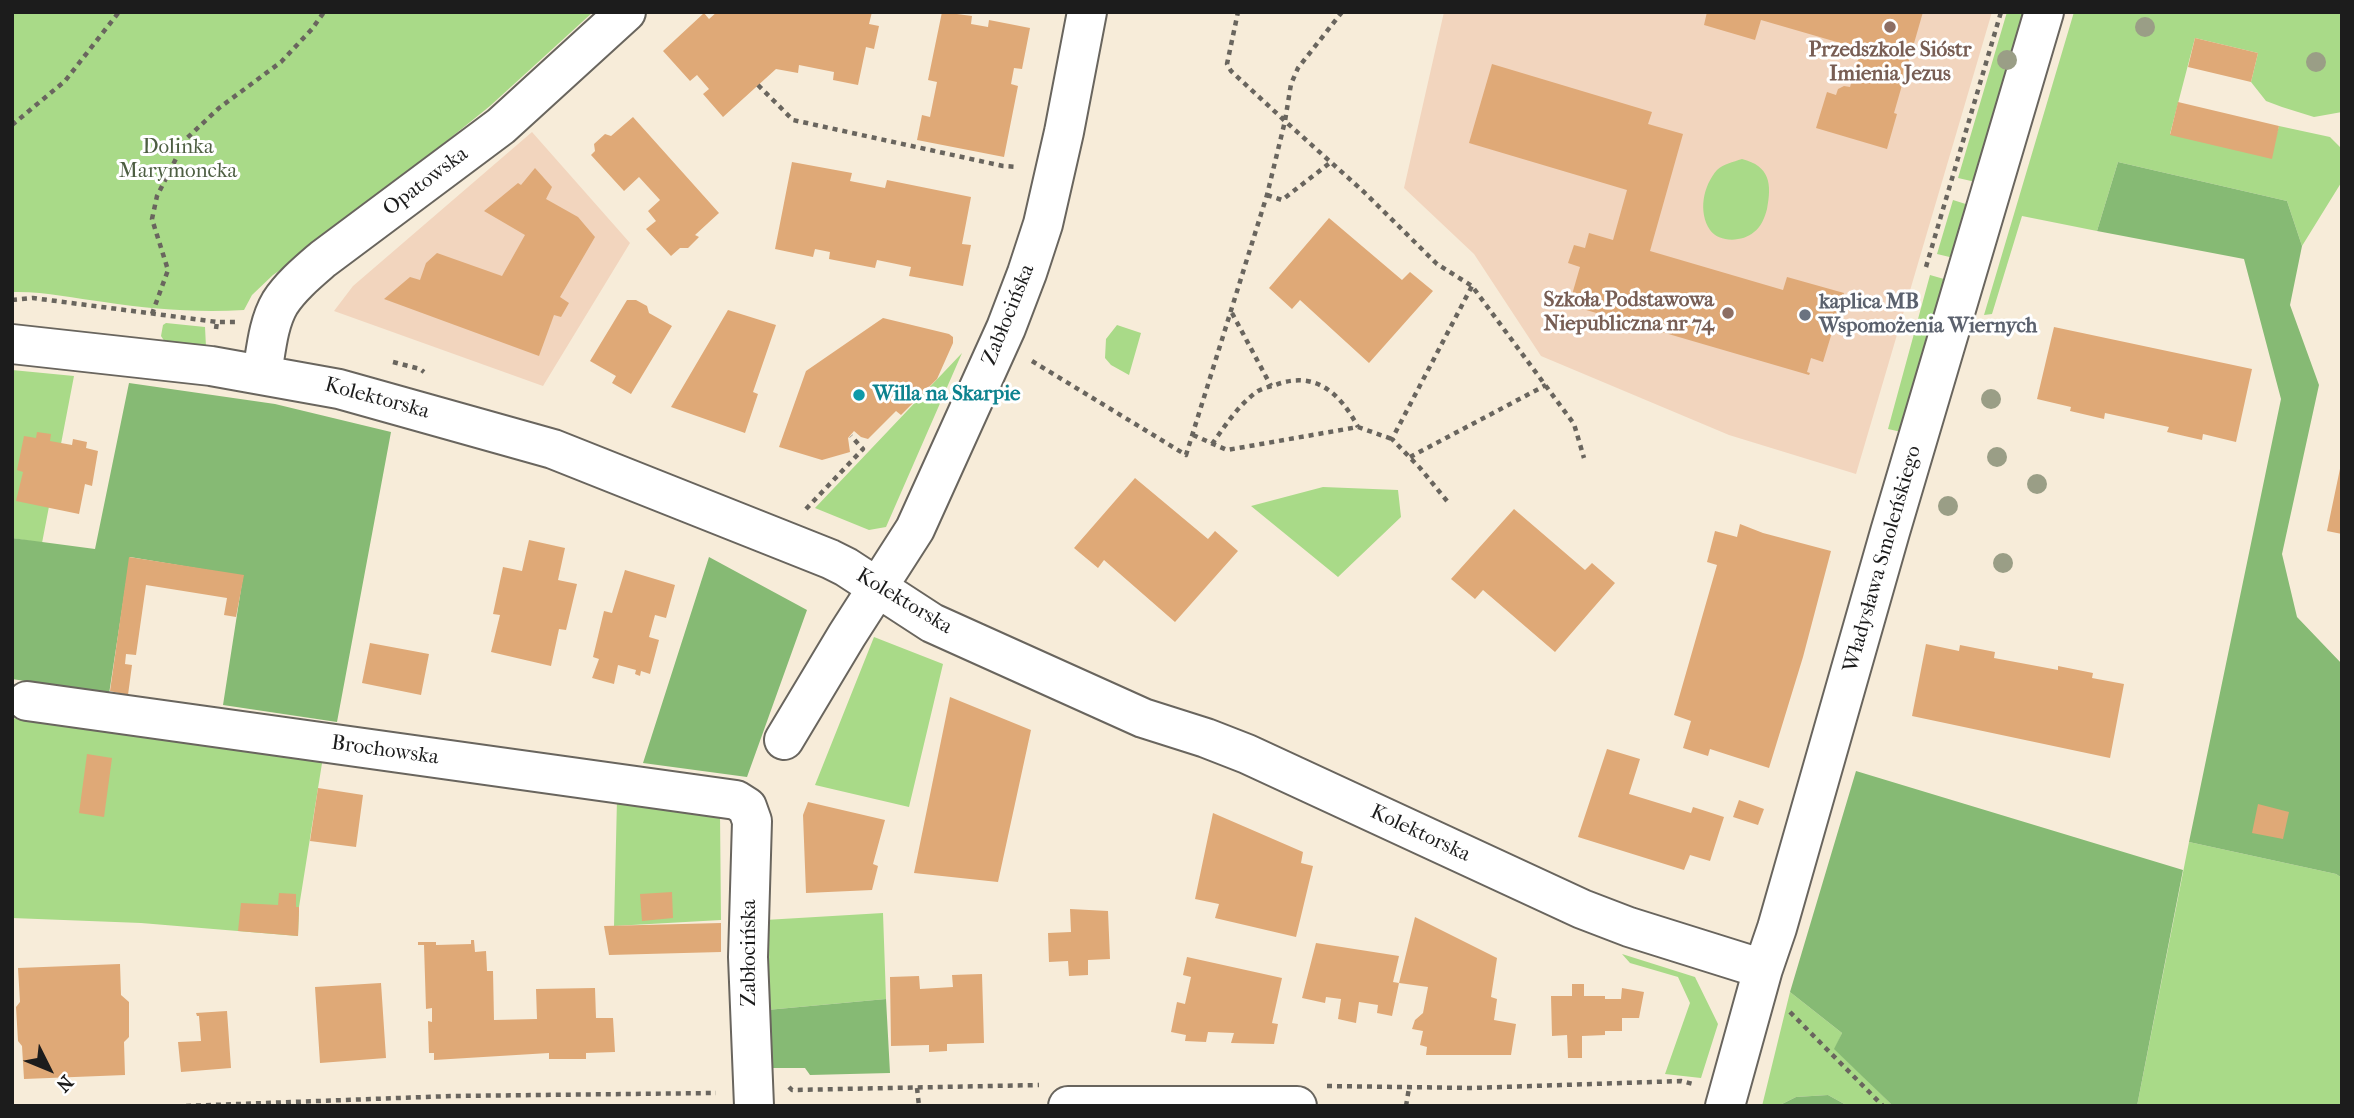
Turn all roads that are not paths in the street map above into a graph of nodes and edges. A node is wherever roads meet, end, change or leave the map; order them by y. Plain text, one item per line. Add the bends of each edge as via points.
1 (626, 12) edge
2 (1087, 12) edge
3 (2044, 12) edge
4 (12, 344) edge
5 (262, 374) junction
6 (877, 589) junction
7 (27, 701) dead end
8 (784, 740) dead end
9 (743, 804) joint
10 (1763, 969) junction
11 (754, 1089) edge
12 (1058, 1096) edge
13 (1306, 1096) edge
14 (1725, 1106) edge

1 - 5 street, Opatowska via 501,126 296,283 279,305
2 - 6 street, Zabłocińska via 1050,196 1027,273 915,529
3 - 10 street, Władysława Smoleńskiego
4 - 5 street, Kolektorska
5 - 6 street, Kolektorska via 339,389 553,449 813,551
6 - 8 street, Zabłocińska
6 - 10 street, Kolektorska via 932,623 1103,701 1247,754 1582,909
7 - 9 street, Brochowska
9 - 11 street, Zabłocińska via 752,821 748,957
10 - 14 street, Władysława Smoleńskiego
12 - 13 street

